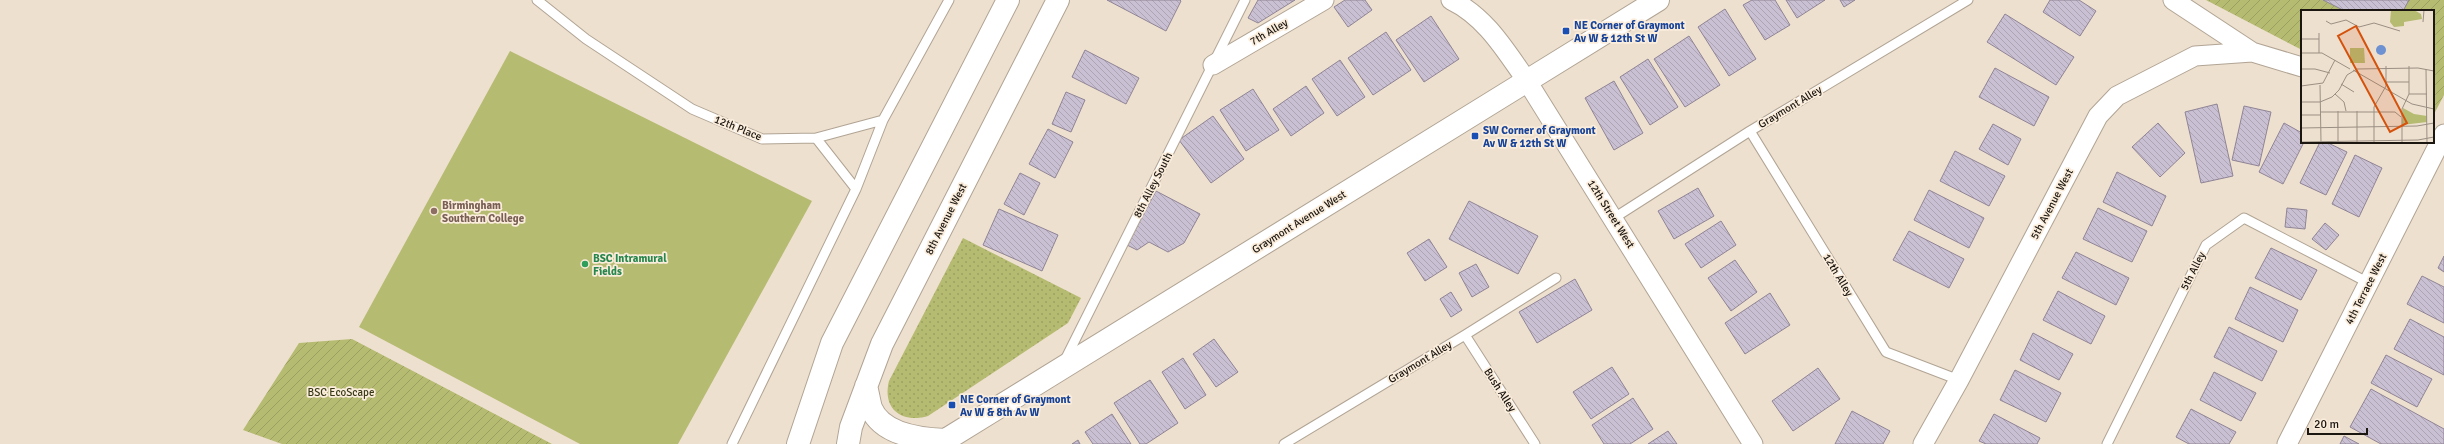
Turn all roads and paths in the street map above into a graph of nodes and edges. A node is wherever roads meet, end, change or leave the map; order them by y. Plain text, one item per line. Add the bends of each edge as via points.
1 (537, 0) edge
2 (949, 0) edge
3 (1008, 0) edge
4 (1058, 0) edge
5 (1245, 0) edge
6 (1324, 0) edge
7 (1451, 0) edge
8 (1658, 0) edge
9 (1968, 0) edge
10 (2173, 0) edge
11 (2252, 52) junction
12 (1213, 65) junction
13 (2301, 67) edge
14 (1527, 81) junction
15 (883, 120) junction
16 (1750, 131) junction
17 (2441, 137) edge
18 (816, 138) junction
19 (856, 189) junction
20 (1614, 218) junction
21 (1556, 278) dead end
22 (2369, 283) junction
23 (1465, 335) junction
24 (1060, 369) junction
25 (1959, 380) junction
26 (866, 386) junction
27 (942, 442) edge
28 (732, 444) edge
29 (798, 444) edge
30 (848, 444) edge
31 (1284, 444) edge
32 (1535, 444) edge
33 (1753, 444) edge
34 (1923, 444) edge
35 (2107, 444) edge
36 (2287, 444) edge

1 - 18 lane, 12th Place via 586,39 692,109 762,139
2 - 15 lane
3 - 29 main road via 832,343
4 - 26 main road, 8th Avenue West via 882,344
5 - 12 lane, 8th Alley South
6 - 12 street, 7th Alley
7 - 14 street, 12th Street West via 1460,4 1490,29
8 - 14 main road, Graymont Avenue West
9 - 16 lane, Graymont Alley
10 - 11 street
11 - 13 street
11 - 25 street, 5th Avenue West via 2195,56 2117,96 2098,116
12 - 24 lane, 8th Alley South
14 - 20 street, 12th Street West
14 - 24 main road, Graymont Avenue West
15 - 18 lane, 12th Place
15 - 19 lane
16 - 20 lane, Graymont Alley
16 - 25 lane, 12th Alley via 1886,352
17 - 22 street, 4th Terrace West
18 - 19 lane
19 - 28 lane
20 - 33 street, 12th Street West
21 - 23 lane, Graymont Alley
22 - 35 lane, 5th Alley via 2244,218 2206,245
22 - 36 street, 4th Terrace West
23 - 31 lane, Graymont Alley
23 - 32 lane, Bush Alley
24 - 27 main road, Graymont Avenue West
25 - 34 street, 5th Avenue West
26 - 27 main road via 872,409 881,420 895,430 918,439
26 - 30 main road, 8th Avenue West via 851,427

